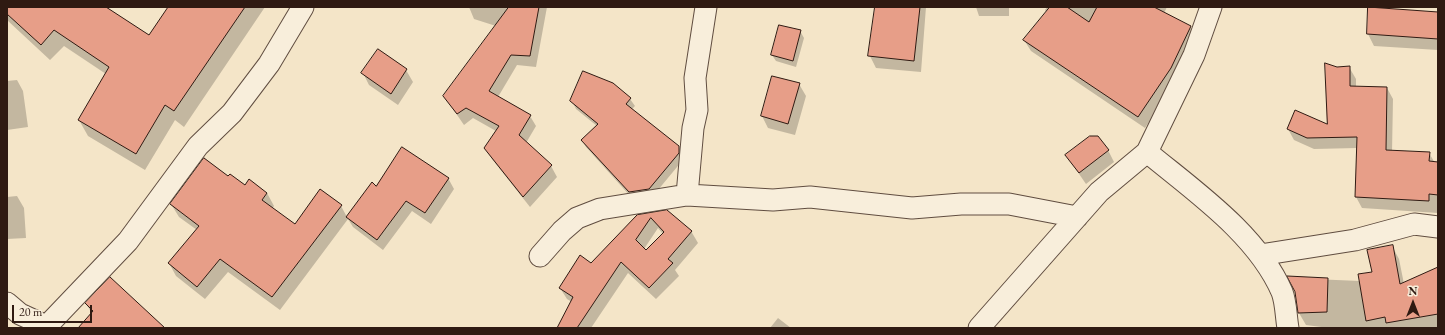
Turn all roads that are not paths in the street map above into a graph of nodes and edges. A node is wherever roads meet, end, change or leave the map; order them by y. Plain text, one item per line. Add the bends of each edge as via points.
1 (303, 7) edge
2 (706, 7) edge
3 (1210, 7) edge
4 (1147, 152) junction
5 (687, 195) junction
6 (1077, 217) junction
7 (1438, 227) edge
8 (540, 256) dead end
9 (1260, 256) junction
10 (7, 303) edge
11 (46, 327) edge
12 (979, 328) edge
13 (1288, 328) edge

1 - 11 street via 269,64 232,113 198,146 128,241
2 - 5 street via 695,78 696,110
3 - 4 street via 1194,55
4 - 6 street via 1099,192
4 - 9 street via 1234,225
5 - 6 street via 773,200 810,197 912,208 1009,204
5 - 8 street via 600,209 577,218
6 - 12 street
7 - 9 street via 1414,224 1355,240
9 - 13 street via 1282,293
10 - 11 street via 20,314

